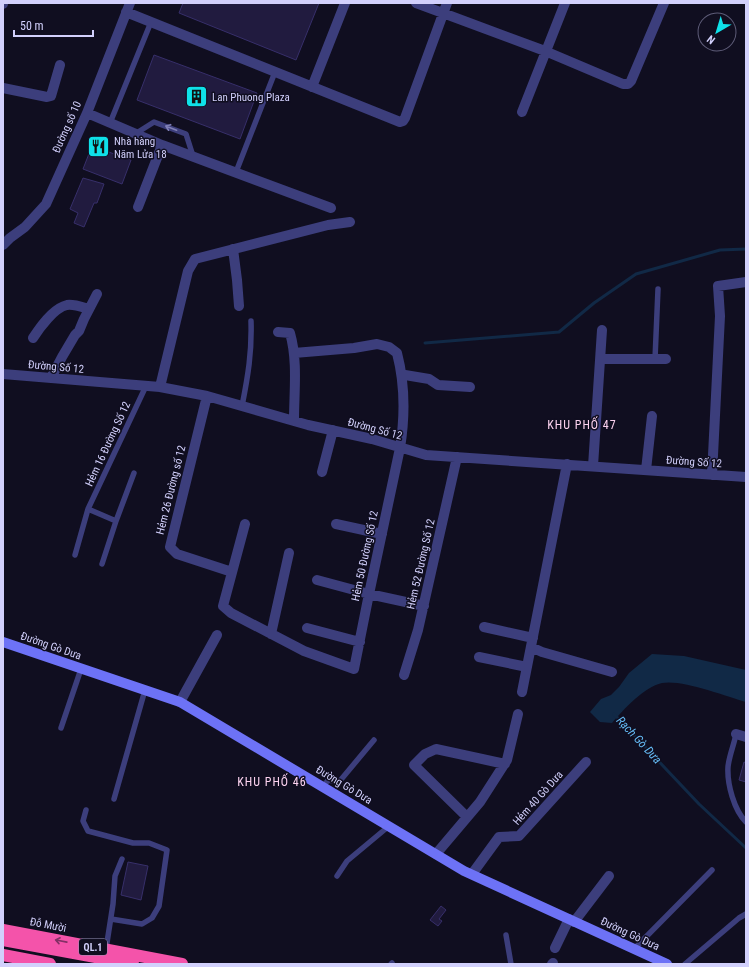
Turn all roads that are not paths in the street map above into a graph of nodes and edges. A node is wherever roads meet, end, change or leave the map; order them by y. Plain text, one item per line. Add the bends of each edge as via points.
1 (345, 3) edge
2 (416, 3) edge
3 (447, 3) edge
4 (565, 3) edge
5 (664, 3) edge
6 (128, 8) edge
7 (443, 13) junction
8 (150, 22) junction
9 (545, 51) junction
10 (60, 65) dead end
11 (275, 72) junction
12 (312, 86) junction
13 (3, 88) edge
14 (522, 112) dead end
15 (87, 114) junction
16 (110, 123) junction
17 (135, 134) junction
18 (162, 145) junction
19 (193, 156) junction
20 (236, 172) junction
21 (138, 207) dead end
22 (330, 208) dead end
23 (350, 222) dead end
24 (3, 244) edge
25 (233, 249) junction
26 (746, 282) edge
27 (658, 289) dead end
28 (97, 294) dead end
29 (239, 306) dead end
30 (89, 309) junction
31 (251, 322) dead end
32 (602, 330) dead end
33 (278, 332) dead end
34 (32, 338) dead end
35 (294, 353) junction
36 (600, 359) junction
37 (654, 359) junction
38 (666, 359) dead end
39 (3, 374) edge
40 (402, 376) junction
41 (50, 378) junction
42 (146, 386) junction
43 (160, 387) junction
44 (470, 387) dead end
45 (207, 396) junction
46 (242, 406) junction
47 (652, 416) dead end
48 (294, 420) junction
49 (333, 430) junction
50 (400, 448) junction
51 (457, 457) junction
52 (567, 464) junction
53 (593, 466) junction
54 (646, 470) junction
55 (322, 472) dead end
56 (134, 473) dead end
57 (712, 475) junction
58 (746, 477) edge
59 (88, 509) junction
60 (116, 521) junction
61 (245, 524) dead end
62 (336, 524) dead end
63 (382, 534) junction
64 (289, 553) dead end
65 (75, 555) dead end
66 (102, 564) dead end
67 (232, 572) junction
68 (317, 580) dead end
69 (369, 594) junction
70 (424, 606) junction
71 (484, 626) dead end
72 (307, 628) dead end
73 (271, 634) junction
74 (217, 635) dead end
75 (3, 642) edge
76 (360, 642) junction
77 (532, 643) junction
78 (479, 657) dead end
79 (527, 667) junction
80 (81, 669) junction
81 (612, 672) dead end
82 (404, 675) dead end
83 (145, 690) junction
84 (522, 692) dead end
85 (180, 702) junction
86 (518, 714) dead end
87 (61, 728) dead end
88 (741, 736) edge
89 (374, 740) dead end
90 (586, 762) dead end
91 (505, 764) junction
92 (323, 787) junction
93 (114, 799) dead end
94 (86, 810) dead end
95 (467, 817) junction
96 (746, 822) edge
97 (389, 826) junction
98 (436, 854) junction
99 (122, 859) dead end
100 (712, 870) dead end
101 (472, 874) junction
102 (337, 876) dead end
103 (609, 876) dead end
104 (746, 914) edge
105 (111, 919) junction
106 (572, 921) junction
107 (3, 930) edge
108 (506, 935) dead end
109 (3, 940) edge
110 (555, 948) dead end
111 (106, 950) junction
112 (634, 950) junction
113 (3, 955) edge
114 (50, 964) edge
115 (133, 964) edge
116 (182, 964) edge
117 (511, 964) edge
118 (667, 964) edge
119 (685, 964) edge

1 - 12 street
2 - 7 street
3 - 7 street
4 - 9 street
5 - 9 street via 628,84
6 - 8 street
6 - 15 street, Đường số 10
7 - 9 street
7 - 12 street via 403,121 400,122
8 - 11 street
8 - 16 lane
9 - 14 street
10 - 13 street via 51,96
11 - 12 street
11 - 20 lane
15 - 16 street
15 - 24 street, Đường số 10 via 46,204 25,227
16 - 17 street
17 - 18 street
19 -> 17 lane via 186,134 154,122
18 - 19 street
18 - 21 street
19 - 20 street
20 - 22 street
23 - 25 street via 328,225
25 - 29 street
25 - 43 street via 195,259 188,271
26 - 57 street via 718,286 720,316
27 - 37 lane
28 - 30 street
30 - 34 street via 66,305 53,313
30 - 41 street via 79,331
31 - 46 lane via 252,346
32 - 36 street
33 - 35 street via 290,333
35 - 40 street, Hẻm 50 Đường Số 12 via 377,344 395,351
35 - 48 street
36 - 37 street
36 - 53 street
37 - 38 street
39 - 41 street, Đường Số 12
40 - 44 street via 429,379 438,385
40 - 50 street, Hẻm 50 Đường Số 12 via 403,429
41 - 42 street, Đường Số 12
42 - 43 street, Đường Số 12
42 - 59 lane, Hẻm 16 Đường Số 12
43 - 45 street, Đường Số 12
45 - 46 street, Đường Số 12
45 - 67 street, Hẻm 26 Đường số 12 via 170,547 177,554
46 - 48 street, Đường Số 12
47 - 54 street
48 - 49 street, Đường Số 12
49 - 50 street, Đường Số 12
49 - 55 street
50 - 51 street, Đường Số 12 via 426,455
50 - 63 street, Hẻm 50 Đường Số 12
51 - 52 street, Đường Số 12
51 - 70 street, Hẻm 52 Đường Số 12
52 - 53 street, Đường Số 12
52 - 77 street
53 - 54 street, Đường Số 12
54 - 57 street, Đường Số 12
56 - 60 lane
57 - 58 street, Đường Số 12
59 - 60 lane
59 - 65 lane, Hẻm 16 Đường Số 12
60 - 66 lane
61 - 67 street
62 - 63 street
63 - 69 street, Hẻm 50 Đường Số 12
64 - 73 street
67 - 73 street via 223,606 230,613
68 - 69 street
69 - 70 street
69 - 76 street, Hẻm 50 Đường Số 12
70 - 82 street, Hẻm 52 Đường Số 12
71 - 77 street
72 - 76 street
73 - 76 street, Hẻm 50 Đường Số 12 via 304,651 354,669
74 - 85 street
75 - 80 street, Đường Gò Dưa
77 - 79 street
77 - 81 street via 542,652
78 - 79 street
79 - 84 street
80 - 83 street, Đường Gò Dưa
80 - 87 lane
83 - 85 street, Đường Gò Dưa
83 - 93 lane
85 - 92 street, Đường Gò Dưa
86 - 91 street
88 - 96 lane via 728,767 729,786 740,816
89 - 92 lane via 339,782 328,780
90 - 101 street, Hẻm 40 Gò Dưa via 520,836 499,837
91 - 95 street
91 - 95 street via 436,749 414,765
92 - 97 street, Đường Gò Dưa
94 - 105 lane via 83,821 88,831 133,843 149,843 167,850 158,906 152,918 142,924
95 - 98 street
97 - 98 street, Đường Gò Dưa
97 - 102 lane via 347,861
98 - 101 street, Đường Gò Dưa
99 - 105 lane via 115,876
100 - 112 lane
101 - 106 street, Đường Gò Dưa
103 - 106 street
104 - 119 lane
105 - 111 lane
106 - 110 street
106 - 112 street, Đường Gò Dưa
111 -> 107 highway, Đỗ Mười / QL.1
108 - 117 lane
109 - 115 highway, Đỗ Mười / QL.1
111 - 116 highway, Đỗ Mười / QL.1
112 - 118 street, Đường Gò Dưa
113 - 114 highway

